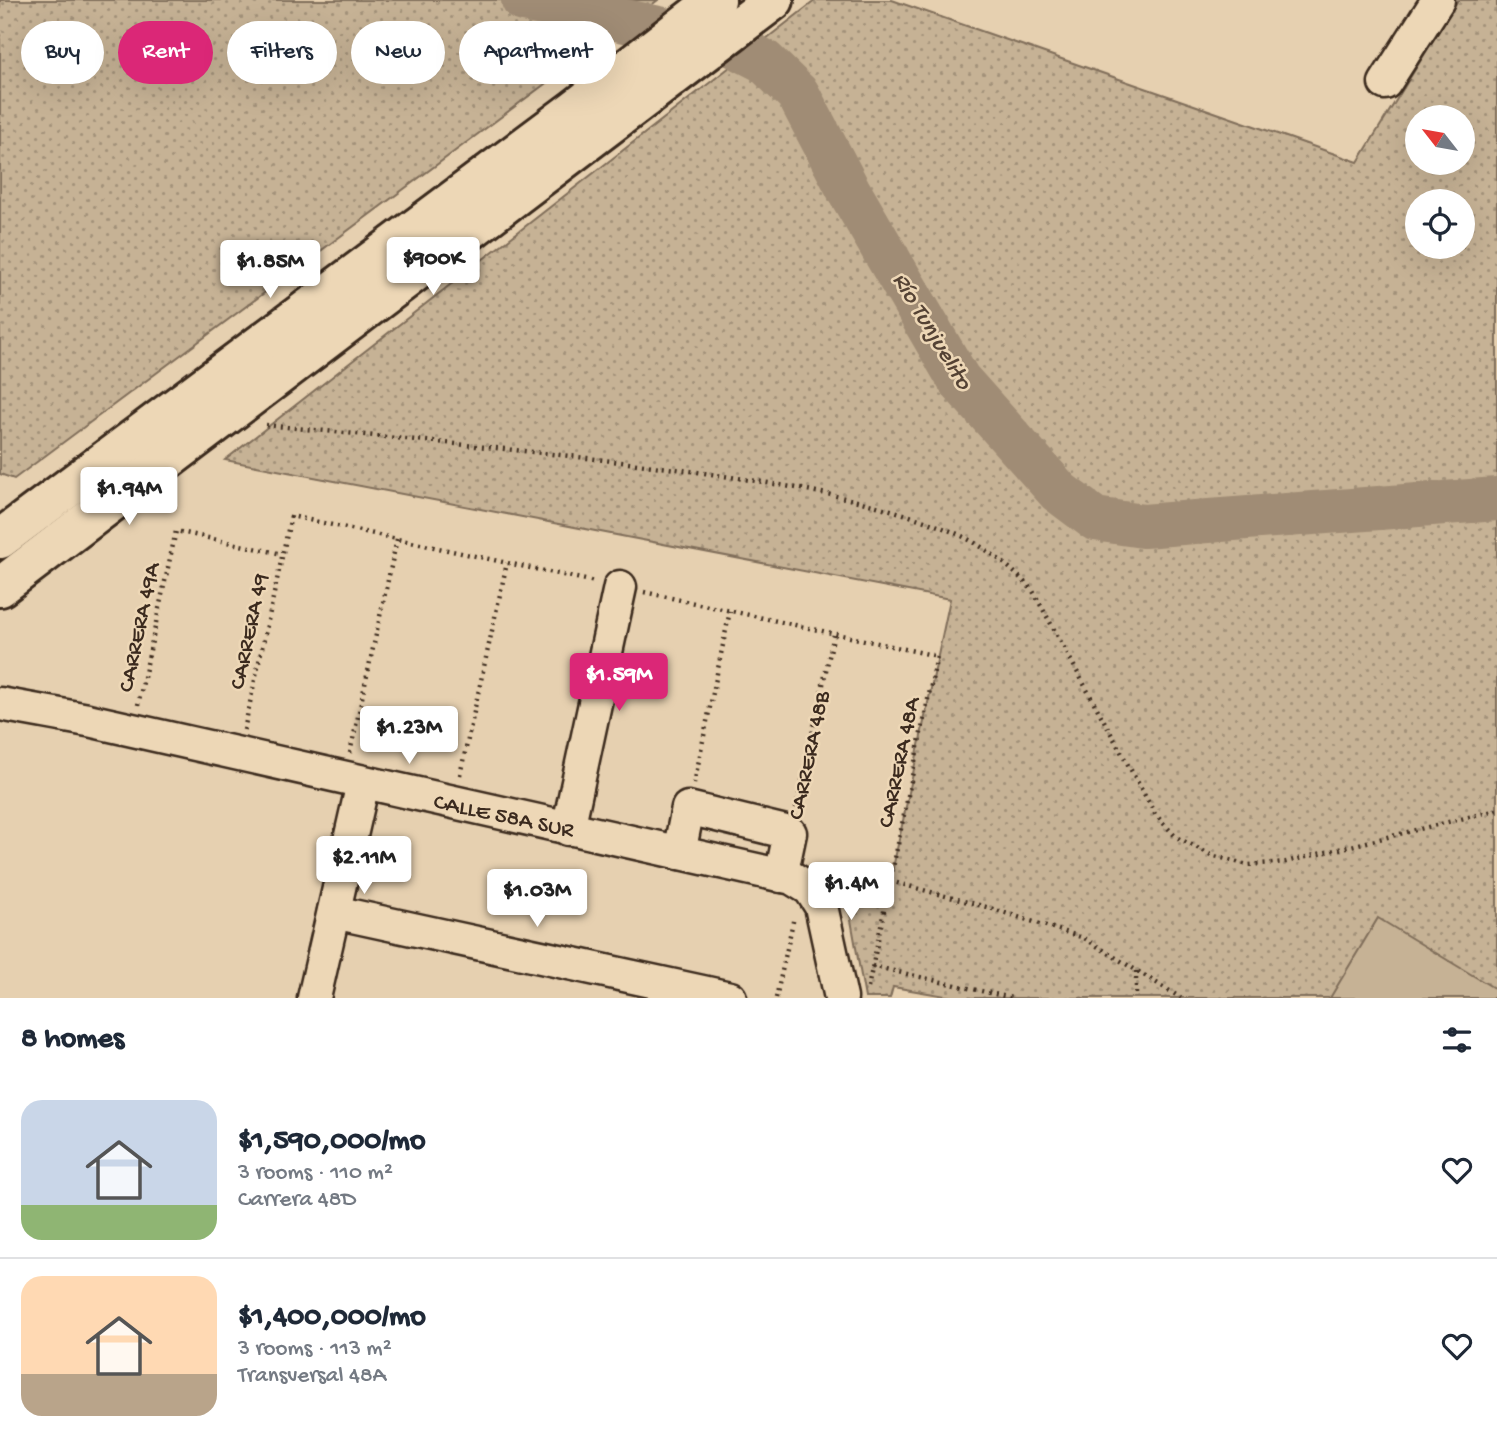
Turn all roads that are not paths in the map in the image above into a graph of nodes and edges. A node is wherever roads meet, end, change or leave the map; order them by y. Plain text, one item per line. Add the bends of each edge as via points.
1 (716, 0) edge
2 (774, 0) edge
3 (1438, 0) edge
4 (1385, 83) dead end
5 (9, 523) edge
6 (0, 587) edge
7 (620, 587) dead end
8 (0, 704) edge
9 (354, 781) junction
10 (568, 829) junction
11 (679, 853) junction
12 (791, 879) junction
13 (334, 912) junction
14 (314, 998) edge
15 (730, 998) edge
16 (841, 998) edge

1 - 5 main road via 575,109
2 - 6 main road
3 - 4 street
7 - 10 street
8 - 9 street, CALLE 58A SUR
9 - 10 street, CALLE 58A SUR
9 - 13 street
10 - 11 street, CALLE 58A SUR
11 - 12 street, CALLE 58A SUR
11 - 12 street, CARRERA 48B via 688,808 790,832
12 - 16 street via 817,896
13 - 14 street
13 - 15 street

